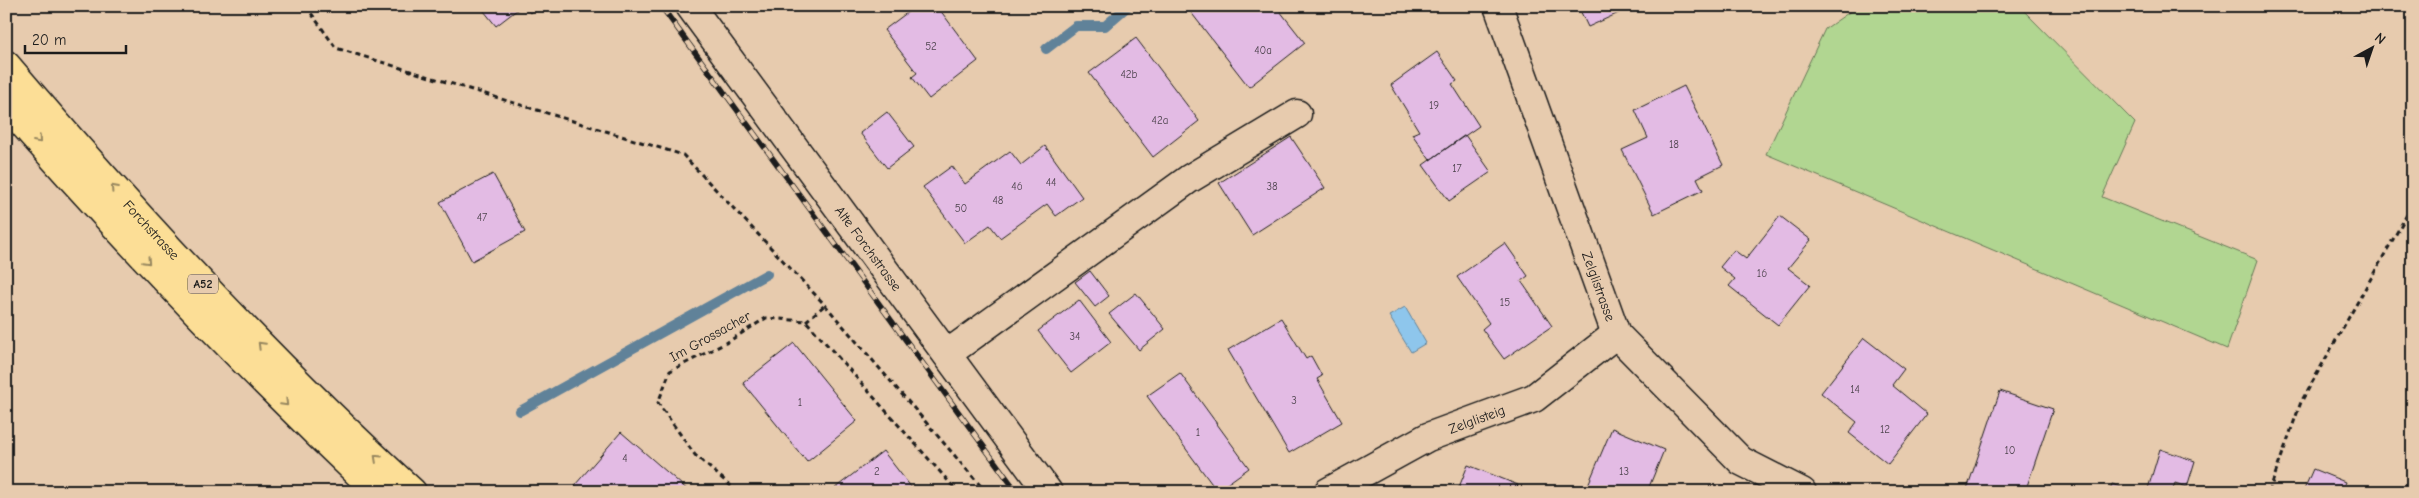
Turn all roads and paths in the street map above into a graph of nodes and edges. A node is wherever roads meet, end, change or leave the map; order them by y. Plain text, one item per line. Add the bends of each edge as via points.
1 (306, 6) edge
2 (690, 6) edge
3 (1498, 6) edge
4 (6, 65) edge
5 (6, 104) edge
6 (1297, 114) dead end
7 (2413, 204) edge
8 (826, 305) junction
9 (806, 321) junction
10 (1616, 334) junction
11 (947, 354) junction
12 (378, 492) edge
13 (412, 492) edge
14 (738, 492) edge
15 (958, 492) edge
16 (986, 492) edge
17 (1048, 492) edge
18 (1328, 492) edge
19 (1802, 492) edge
20 (2269, 492) edge

1 - 8 path via 336,48 683,155
2 - 11 street, Alte Forchstrasse
3 - 10 street, Zelglistrasse
13 -> 4 highway, Forchstrasse / A52 via 239,322 99,172
5 -> 12 highway, Forchstrasse / A52 via 199,316
6 - 11 street via 1189,178
7 - 20 path via 2302,402
8 - 9 path
8 - 16 path
9 - 14 path, Im Grossacher via 766,318 726,343 670,371 658,403 695,455
9 - 15 path
10 - 18 street, Zelglisteig via 1534,398 1428,437
10 - 19 street, Zelglistrasse via 1741,461
11 - 17 street, Alte Forchstrasse

